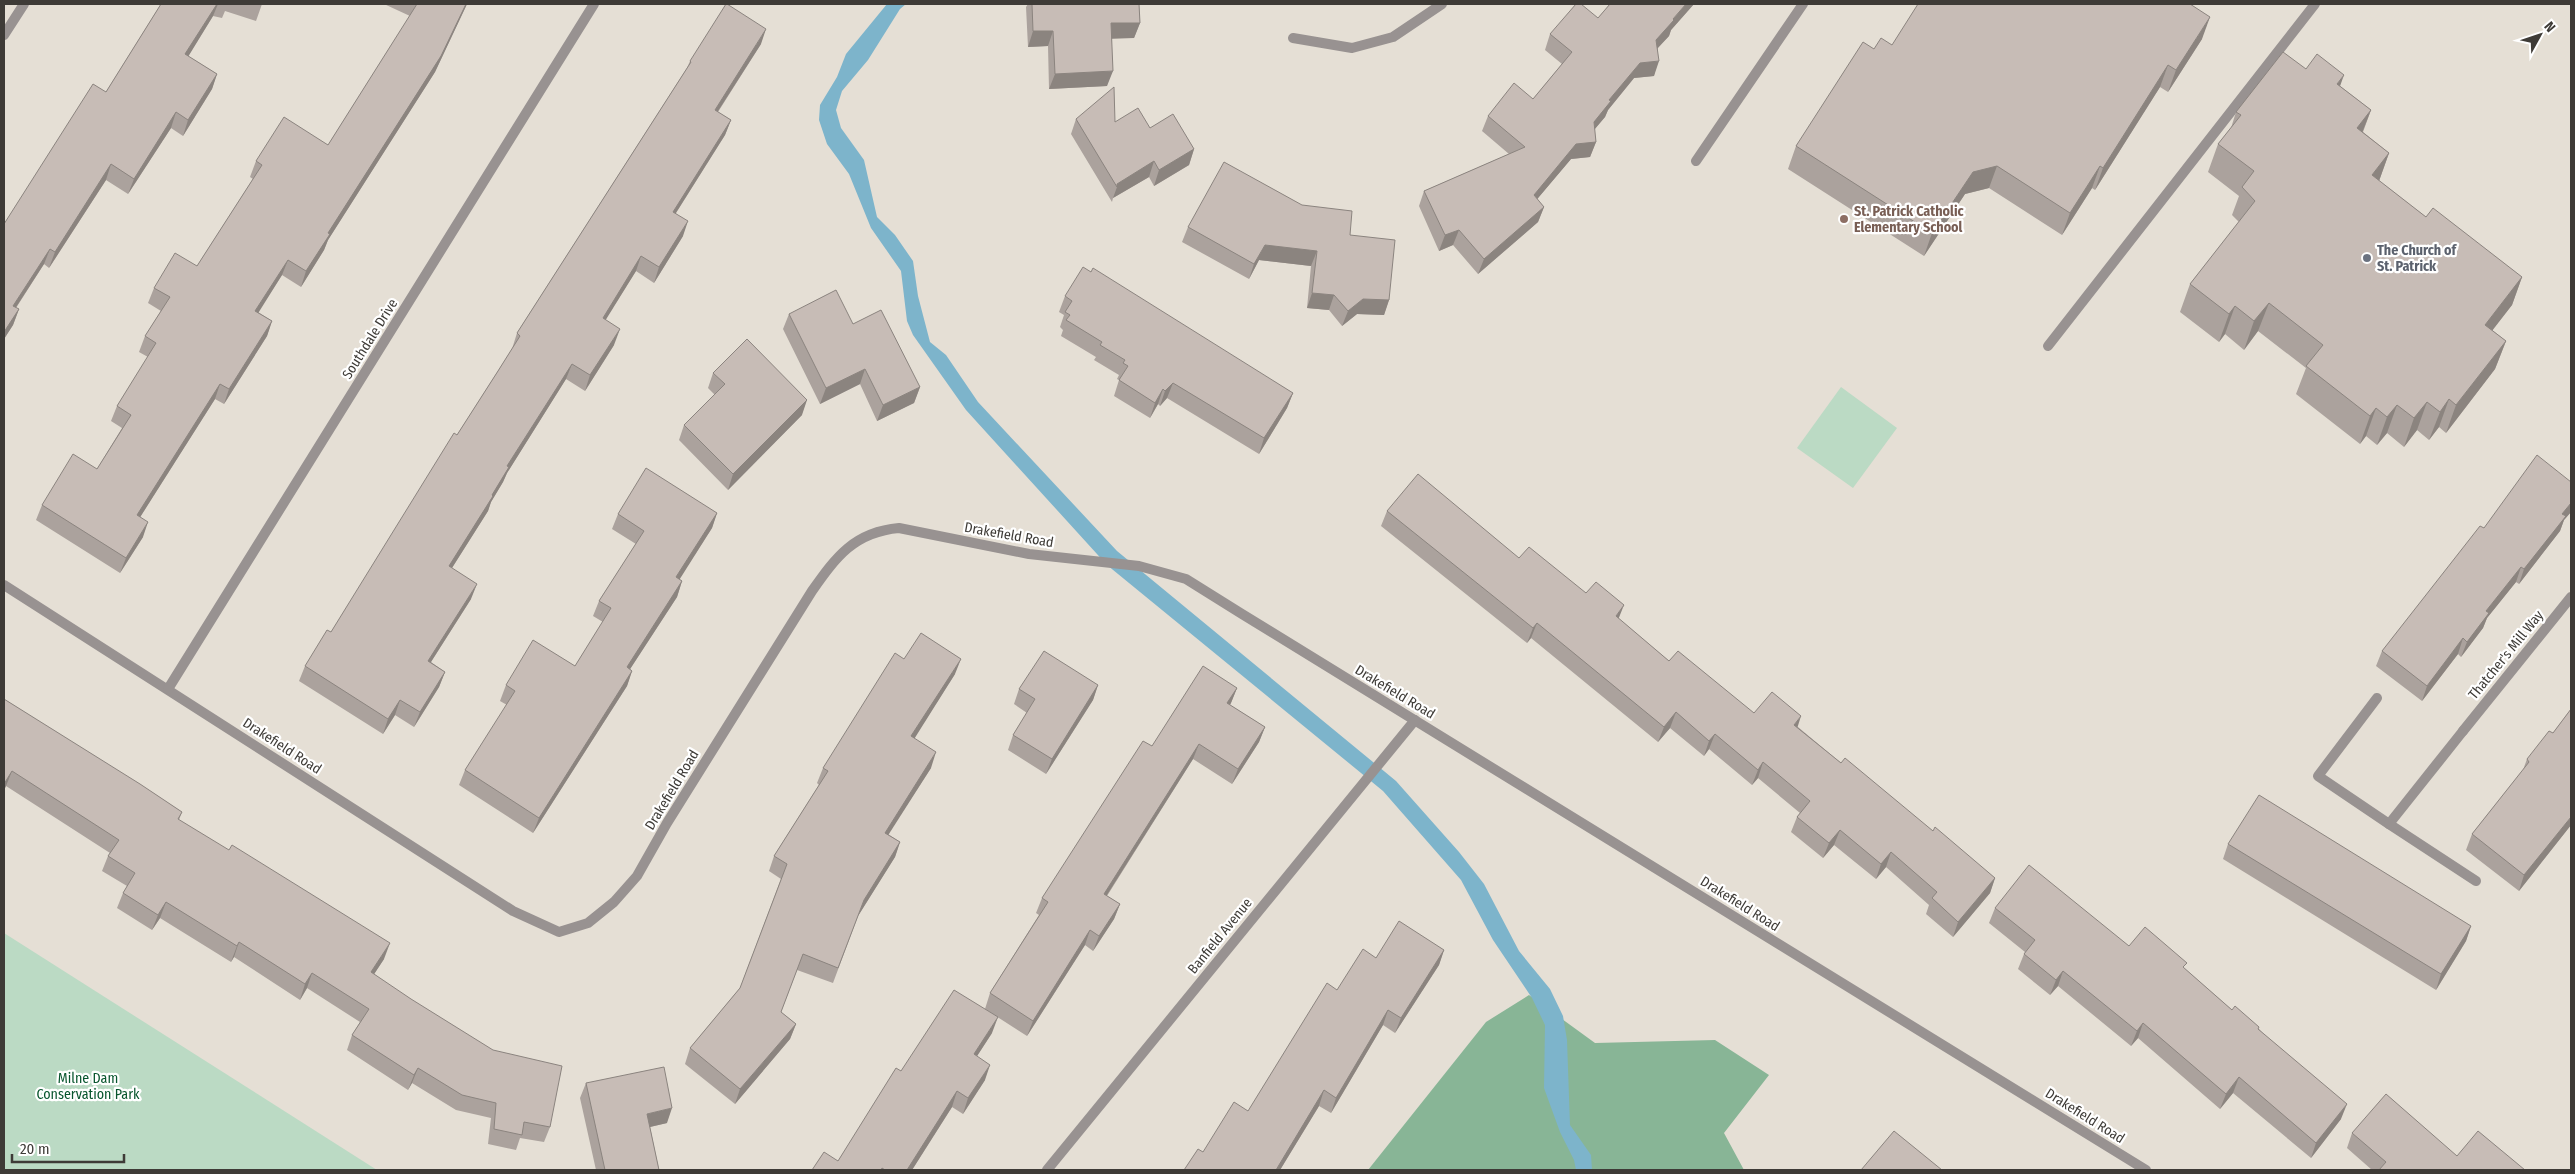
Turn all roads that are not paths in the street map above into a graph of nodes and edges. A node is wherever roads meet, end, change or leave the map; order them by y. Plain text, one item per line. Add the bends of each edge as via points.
1 (24, 4) edge
2 (594, 4) edge
3 (1442, 4) edge
4 (1803, 4) edge
5 (2315, 4) edge
6 (4, 35) edge
7 (1293, 38) dead end
8 (1696, 161) dead end
9 (2048, 346) dead end
10 (4, 585) edge
11 (2571, 597) edge
12 (168, 689) junction
13 (2377, 698) dead end
14 (1416, 720) junction
15 (2389, 824) junction
16 (2476, 881) dead end
17 (1047, 1170) edge
18 (2146, 1170) edge

1 - 6 street
2 - 12 street, Southdale Drive
3 - 7 street via 1393,37 1352,48
4 - 8 street
5 - 9 street
10 - 12 street, Drakefield Road
11 - 15 street, Thatcher's Mill Way
12 - 14 street, Drakefield Road via 513,911 559,932 588,923 614,902 637,876 812,591 836,557 858,540 879,530 899,528 1029,554 1139,566 1186,579
13 - 15 street via 2318,776
14 - 17 street, Banfield Avenue
14 - 18 street, Drakefield Road
15 - 16 street

